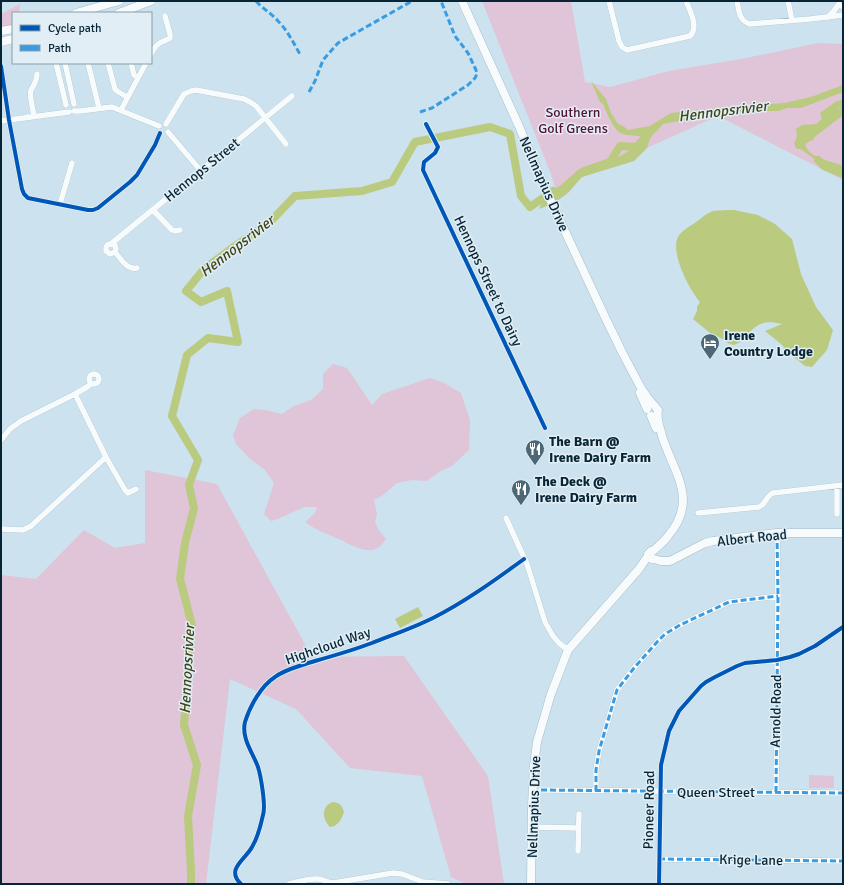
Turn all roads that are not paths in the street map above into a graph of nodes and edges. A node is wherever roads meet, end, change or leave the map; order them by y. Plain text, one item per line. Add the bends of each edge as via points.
1 (119, 1) edge
2 (151, 1) edge
3 (462, 1) edge
4 (610, 1) edge
5 (686, 1) edge
6 (737, 1) edge
7 (788, 1) edge
8 (840, 4) edge
9 (80, 12) edge
10 (121, 12) edge
11 (842, 15) edge
12 (166, 16) dead end
13 (828, 17) junction
14 (792, 20) junction
15 (12, 29) edge
16 (1, 31) edge
17 (12, 40) edge
18 (1, 42) edge
19 (152, 50) edge
20 (56, 64) edge
21 (65, 64) edge
22 (88, 64) edge
23 (108, 64) edge
24 (131, 64) edge
25 (145, 64) edge
26 (1, 66) edge
27 (37, 74) dead end
28 (68, 77) junction
29 (60, 78) junction
30 (137, 78) junction
31 (292, 96) dead end
32 (127, 97) junction
33 (71, 108) junction
34 (99, 108) junction
35 (121, 110) junction
36 (34, 116) junction
37 (265, 118) junction
38 (9, 120) junction
39 (1, 121) edge
40 (166, 124) junction
41 (159, 126) junction
42 (168, 132) junction
43 (160, 133) junction
44 (286, 144) dead end
45 (72, 163) dead end
46 (201, 171) junction
47 (60, 204) junction
48 (153, 210) junction
49 (180, 230) dead end
50 (137, 268) dead end
51 (91, 384) dead end
52 (75, 394) junction
53 (1, 440) edge
54 (106, 457) junction
55 (840, 485) edge
56 (136, 489) dead end
57 (698, 513) dead end
58 (837, 514) dead end
59 (506, 518) dead end
60 (1, 529) edge
61 (777, 533) junction
62 (843, 533) edge
63 (653, 556) junction
64 (524, 559) junction
65 (778, 596) junction
66 (843, 627) edge
67 (568, 650) junction
68 (777, 660) junction
69 (541, 790) dead end
70 (596, 791) junction
71 (660, 792) junction
72 (776, 792) junction
73 (843, 793) edge
74 (579, 814) dead end
75 (532, 827) junction
76 (578, 828) junction
77 (578, 851) dead end
78 (659, 859) junction
79 (843, 861) edge
80 (417, 882) edge
81 (241, 884) edge
82 (288, 884) edge
83 (448, 884) edge
84 (531, 884) edge
85 (659, 884) edge

1 - 9 main road
2 - 10 main road
3 - 63 main road, Nellmapius Drive via 546,191 629,365 632,377 652,411 682,484 684,496 677,523
4 - 5 street via 619,41 627,50 690,36 694,31 694,24
6 - 14 street via 742,21 745,23
7 - 14 street
8 - 11 street
8 - 13 street
11 - 13 street
12 - 19 street via 170,38 160,42
13 - 14 street
15 - 16 main road
17 - 18 main road
20 - 29 street
21 - 28 street
22 - 34 street
23 - 32 street via 115,89
24 - 30 street
25 - 30 street
26 - 38 street
27 - 36 street via 30,95
28 - 29 street
28 - 33 street
29 - 33 street
30 - 32 street
31 - 37 street, Hennops Street
32 - 35 street
33 - 34 street
33 - 36 street via 54,114
34 - 35 street via 112,107
35 - 41 street
36 - 38 street
37 - 40 street via 256,106 247,100 191,90 184,94
37 - 44 street
37 - 46 street, Hennops Street
38 - 39 street
38 - 47 street via 24,194 28,198
40 - 41 street
40 - 42 street
41 - 43 street
42 - 43 street
42 - 46 street
43 - 47 street via 137,175 98,208 91,210
45 - 47 street
46 - 48 street, Hennops Street
48 - 49 street via 172,230
48 - 50 street, Hennops Street via 112,243 115,245 115,252 129,267
51 - 52 street
52 - 53 street via 16,424
52 - 54 street
54 - 56 street via 125,490 128,493
54 - 60 street via 32,526 23,530
55 - 57 street via 773,493 759,507
55 - 58 street
59 - 64 street
61 - 62 main road, Albert Road
61 - 63 main road, Albert Road via 713,541 666,562
61 - 65 street, Arnold Road
63 - 67 main road, Nellmapius Drive
64 - 67 street via 545,622 553,636
64 - 81 street, Highcloud Way via 434,618 369,644 296,667 275,677 264,687 248,716 244,730 259,770 264,812 252,847 236,868 235,877
65 - 68 street, Arnold Road
65 - 70 street via 729,602 676,627 658,641 617,690 599,751
66 - 68 street, Pioneer Road via 807,651
67 - 75 main road, Nellmapius Drive via 544,714 536,747
68 - 71 street, Pioneer Road via 749,662 737,666 706,682 692,695 679,711 669,731 661,765
68 - 72 street, Arnold Road
69 - 70 street, Queen Street
70 - 71 street, Queen Street
71 - 72 street, Queen Street
71 - 78 street, Pioneer Road
72 - 73 street, Queen Street
74 - 76 street
75 - 76 street
75 - 84 main road, Nellmapius Drive
76 - 77 street
78 - 79 street, Krige Lane
78 - 85 street, Pioneer Road
80 - 82 street via 406,875 393,873 334,883 318,879
80 - 83 street

